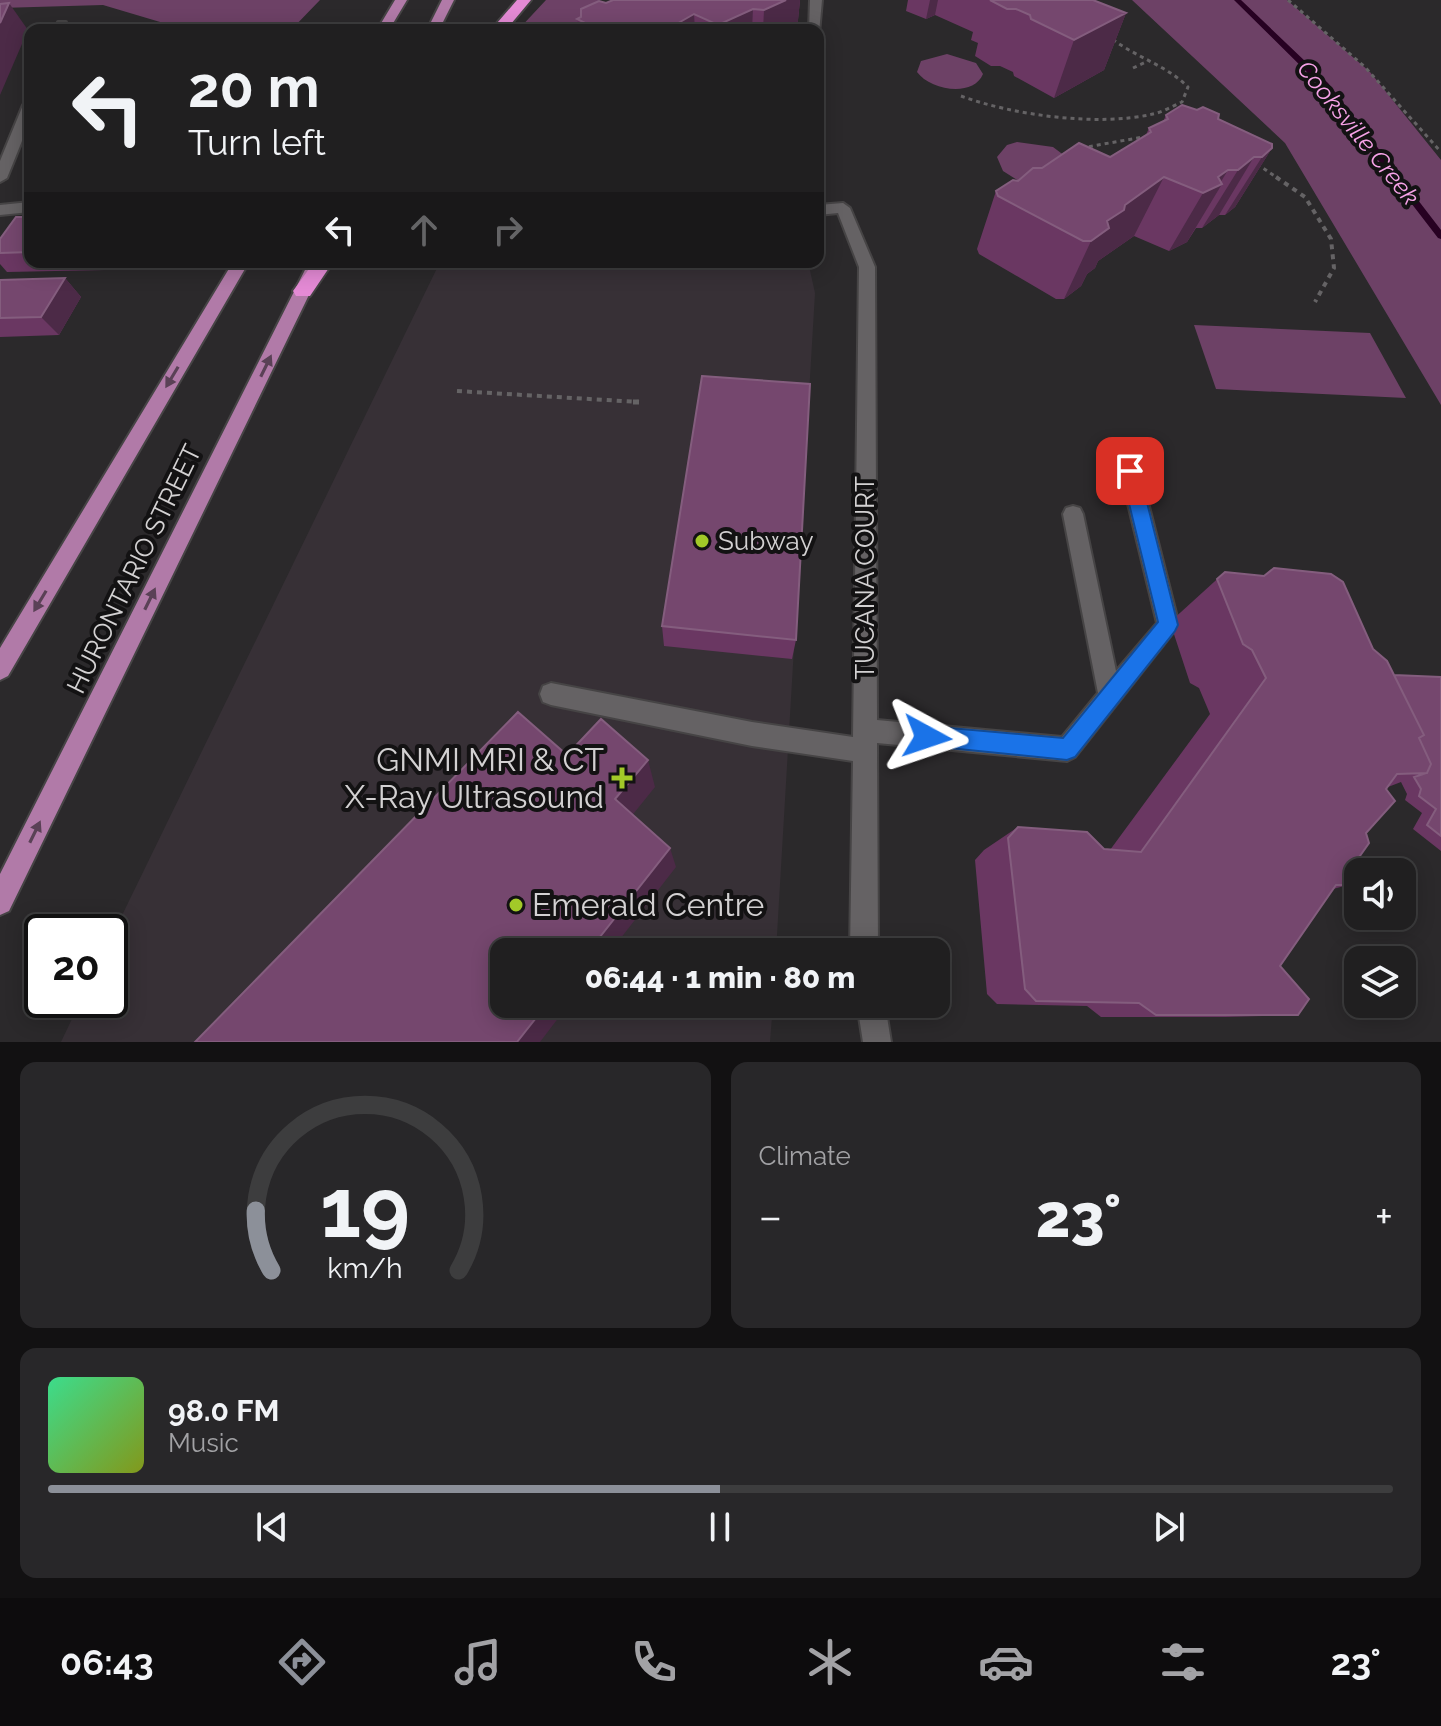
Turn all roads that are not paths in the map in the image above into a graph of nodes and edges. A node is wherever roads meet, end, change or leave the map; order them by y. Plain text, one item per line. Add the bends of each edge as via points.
1 (401, 0) edge
2 (448, 0) edge
3 (524, 0) edge
4 (816, 0) edge
5 (387, 24) edge
6 (436, 24) edge
7 (503, 24) edge
8 (815, 24) edge
9 (24, 120) edge
10 (0, 178) edge
11 (24, 208) edge
12 (0, 210) edge
13 (824, 210) edge
14 (237, 268) edge
15 (314, 268) edge
16 (320, 268) edge
17 (303, 291) junction
18 (1130, 471) dead end
19 (1073, 514) dead end
20 (0, 669) edge
21 (551, 694) dead end
22 (1110, 697) junction
23 (864, 741) junction
24 (0, 902) edge
25 (864, 938) edge
26 (873, 1018) edge
27 (877, 1042) edge

1 - 5 main road
2 - 6 main road
3 - 7 highway
4 - 8 street
9 - 10 street
11 - 12 street
13 - 23 street, TUCANA COURT via 843,208 867,267
14 -> 20 main road, HURONTARIO STREET
15 - 17 main road, HURONTARIO STREET
16 - 17 highway
24 -> 17 main road, HURONTARIO STREET
18 - 22 street via 1168,625
19 - 22 street
21 - 23 street via 752,734
22 - 23 street via 1067,749
23 - 25 street, TUCANA COURT
26 - 27 street

